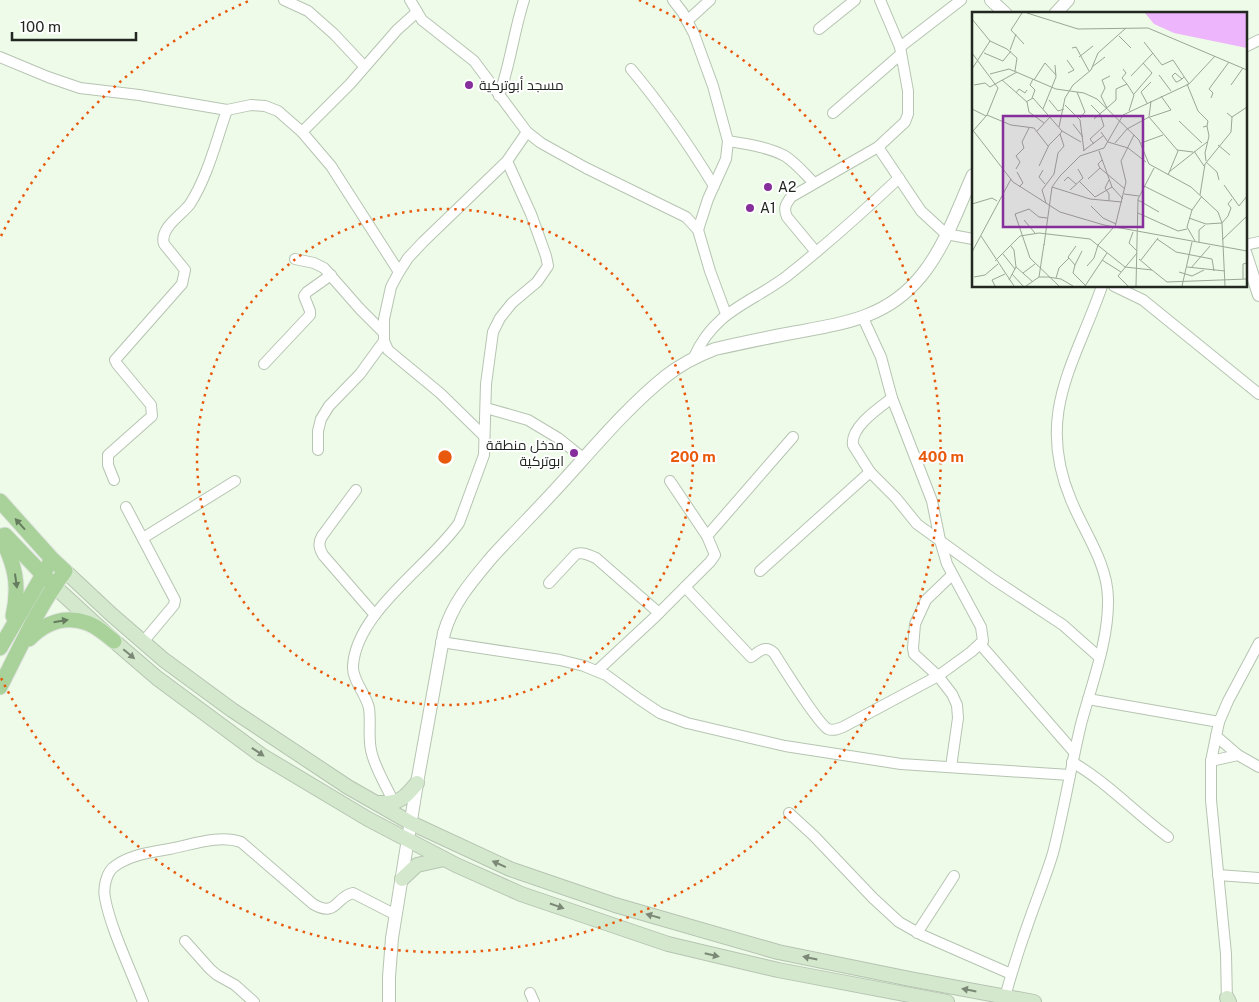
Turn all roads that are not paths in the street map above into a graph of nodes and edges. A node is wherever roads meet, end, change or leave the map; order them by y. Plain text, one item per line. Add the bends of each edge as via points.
1 (284, 0) edge
2 (410, 0) edge
3 (524, 0) edge
4 (673, 0) edge
5 (710, 0) edge
6 (856, 0) edge
7 (880, 0) edge
8 (961, 0) edge
9 (991, 0) edge
10 (1068, 0) edge
11 (417, 12) junction
12 (1004, 12) edge
13 (1057, 12) edge
14 (687, 21) junction
15 (819, 30) dead end
16 (1259, 40) edge
17 (1246, 46) edge
18 (901, 50) junction
19 (0, 57) edge
20 (364, 66) junction
21 (631, 69) dead end
22 (499, 96) junction
23 (227, 110) junction
24 (833, 113) dead end
25 (302, 132) junction
26 (526, 132) junction
27 (728, 141) junction
28 (878, 147) junction
29 (507, 162) junction
30 (972, 177) edge
31 (899, 178) junction
32 (814, 183) junction
33 (714, 186) junction
34 (698, 230) junction
35 (946, 234) junction
36 (972, 240) edge
37 (1259, 242) edge
38 (1246, 244) edge
39 (816, 252) junction
40 (1246, 255) edge
41 (295, 259) dead end
42 (399, 272) junction
43 (331, 275) junction
44 (1101, 288) edge
45 (1118, 288) edge
46 (1259, 295) edge
47 (726, 314) junction
48 (863, 318) junction
49 (384, 337) junction
50 (694, 357) junction
51 (264, 364) dead end
52 (1259, 394) edge
53 (892, 398) junction
54 (486, 408) junction
55 (484, 436) junction
56 (793, 437) dead end
57 (318, 450) dead end
58 (583, 458) junction
59 (870, 472) junction
60 (114, 480) dead end
61 (235, 481) dead end
62 (670, 481) dead end
63 (356, 490) dead end
64 (0, 501) edge
65 (126, 507) dead end
66 (0, 530) edge
67 (0, 536) edge
68 (707, 536) junction
69 (143, 538) junction
70 (940, 540) junction
71 (52, 559) junction
72 (65, 571) junction
73 (760, 571) dead end
74 (42, 574) junction
75 (952, 575) junction
76 (549, 583) dead end
77 (54, 586) junction
78 (685, 587) junction
79 (659, 613) junction
80 (375, 615) junction
81 (10, 628) junction
82 (114, 641) junction
83 (143, 642) junction
84 (442, 642) junction
85 (980, 644) junction
86 (1259, 644) edge
87 (21, 647) junction
88 (0, 648) edge
89 (1099, 657) junction
90 (598, 670) junction
91 (938, 676) junction
92 (0, 687) edge
93 (1088, 699) junction
94 (1219, 722) junction
95 (1216, 736) junction
96 (1238, 755) junction
97 (1073, 757) junction
98 (1211, 761) junction
99 (951, 767) junction
100 (1259, 767) edge
101 (1070, 775) junction
102 (417, 783) junction
103 (378, 803) junction
104 (394, 803) junction
105 (789, 813) dead end
106 (411, 823) junction
107 (1168, 837) dead end
108 (408, 841) junction
109 (444, 859) junction
110 (1218, 875) junction
111 (954, 876) dead end
112 (1259, 878) edge
113 (402, 880) junction
114 (396, 915) junction
115 (917, 933) junction
116 (185, 940) dead end
117 (1012, 974) junction
118 (389, 977) junction
119 (1005, 997) junction
120 (1228, 1001) edge
121 (143, 1002) edge
122 (254, 1002) edge
123 (382, 1002) edge
124 (389, 1002) edge
125 (946, 1002) edge
126 (1034, 1002) edge

1 - 20 street via 308,11
2 - 11 street
3 - 22 street
4 - 14 street
5 - 14 street
6 - 15 street
7 - 18 street
8 - 18 street
9 - 12 street
10 - 13 street
11 - 20 street
11 - 22 street via 433,30 474,61
14 - 27 street via 713,86
16 - 17 street
18 - 24 street
18 - 28 street via 908,114 905,122
19 - 23 street via 80,88
20 - 25 street
21 - 33 street via 693,151
22 - 26 street
23 - 25 street via 265,106 278,111
23 - 60 street via 196,194 163,239 185,270 182,284 115,360 153,413 108,454
25 - 42 street via 331,166
26 - 29 street
26 - 34 street via 541,144 586,168 686,217
27 - 32 street via 785,157
27 - 33 street via 726,159
28 - 31 street
28 - 32 street
29 - 42 street via 423,242
29 - 54 street via 531,214 548,266 537,282 500,318 493,332
30 - 35 street
31 - 35 street via 921,211
31 - 39 street
32 - 39 street via 791,197 785,211
33 - 34 street
34 - 47 street
35 - 36 street
35 - 48 street via 932,261 906,292
37 - 38 street
39 - 47 street via 785,277
40 - 46 street
41 - 43 street via 314,263
42 - 49 street via 391,287
43 - 49 street
43 - 51 street via 307,292 304,296 310,315
44 - 89 street via 1064,384 1056,422 1061,474 1096,551 1106,582 1106,621
45 - 52 street via 1143,300
47 - 50 street via 712,327
48 - 50 street via 715,349
48 - 53 street via 880,356
49 - 55 street via 388,350 440,393
49 - 57 street via 360,374 321,419
50 - 58 street via 646,394
53 - 59 street via 854,434 852,440
53 - 70 street via 932,501
54 - 55 street
54 - 58 street via 528,420
55 - 80 street via 480,468 459,523
56 - 68 street
58 - 84 street via 460,596 448,619
59 - 70 street via 917,524
59 - 73 street
61 - 69 street
62 - 68 street
63 - 80 street via 322,536 319,548
71 -> 64 main road
65 - 69 street
66 - 74 main road
67 -> 81 main road via 13,565 17,584
68 - 78 street via 715,555
69 - 83 street via 175,600
70 - 75 street
70 - 89 street via 1064,625
71 - 72 main road
71 - 74 main road
72 - 77 main road
72 - 83 main road
74 - 77 main road
74 - 81 main road
75 - 85 street via 981,627 983,636
75 - 91 street via 926,600 915,624 914,654
76 - 79 street via 576,554 587,554 596,558
77 - 82 main road
77 - 87 main road
78 - 79 street
78 - 91 street via 751,657 766,648 774,652 826,729 843,727
79 - 90 street
80 - 104 street via 361,637 353,666 368,706 371,751
81 - 88 main road
87 -> 82 main road via 34,633 59,620 88,623
82 -> 108 main road via 157,678 261,755
83 - 103 main road via 232,710 348,787
84 - 90 street via 560,660
84 - 102 street
85 - 91 street
85 - 97 street
86 - 94 street
87 - 92 main road
89 - 93 street
90 - 99 street via 660,713 687,723 785,746 901,764
91 - 99 street via 957,705
93 - 94 street
93 - 97 street
94 - 95 street
95 - 96 street
95 - 98 street
96 - 98 street
96 - 100 street
97 - 101 street
97 - 107 street
98 - 110 street
99 - 101 street
101 - 117 street via 1052,854
102 - 104 main road via 407,796
102 - 106 street
103 - 104 main road
103 - 106 main road
105 - 115 street via 898,922
106 - 108 street
119 -> 106 main road via 778,952 615,906 510,869
108 - 109 main road
108 - 113 street
109 - 113 main road via 417,865
109 -> 125 main road via 521,894 668,944 778,970
110 - 112 street
110 - 120 street
111 - 115 street
113 - 114 street
114 - 118 street
114 - 121 street via 353,893 331,909 319,908 235,840 220,840 129,858 113,867 108,874 104,896
115 - 117 street
116 - 122 street via 210,969
117 - 119 street
118 - 123 street
118 - 124 street
119 - 126 main road

